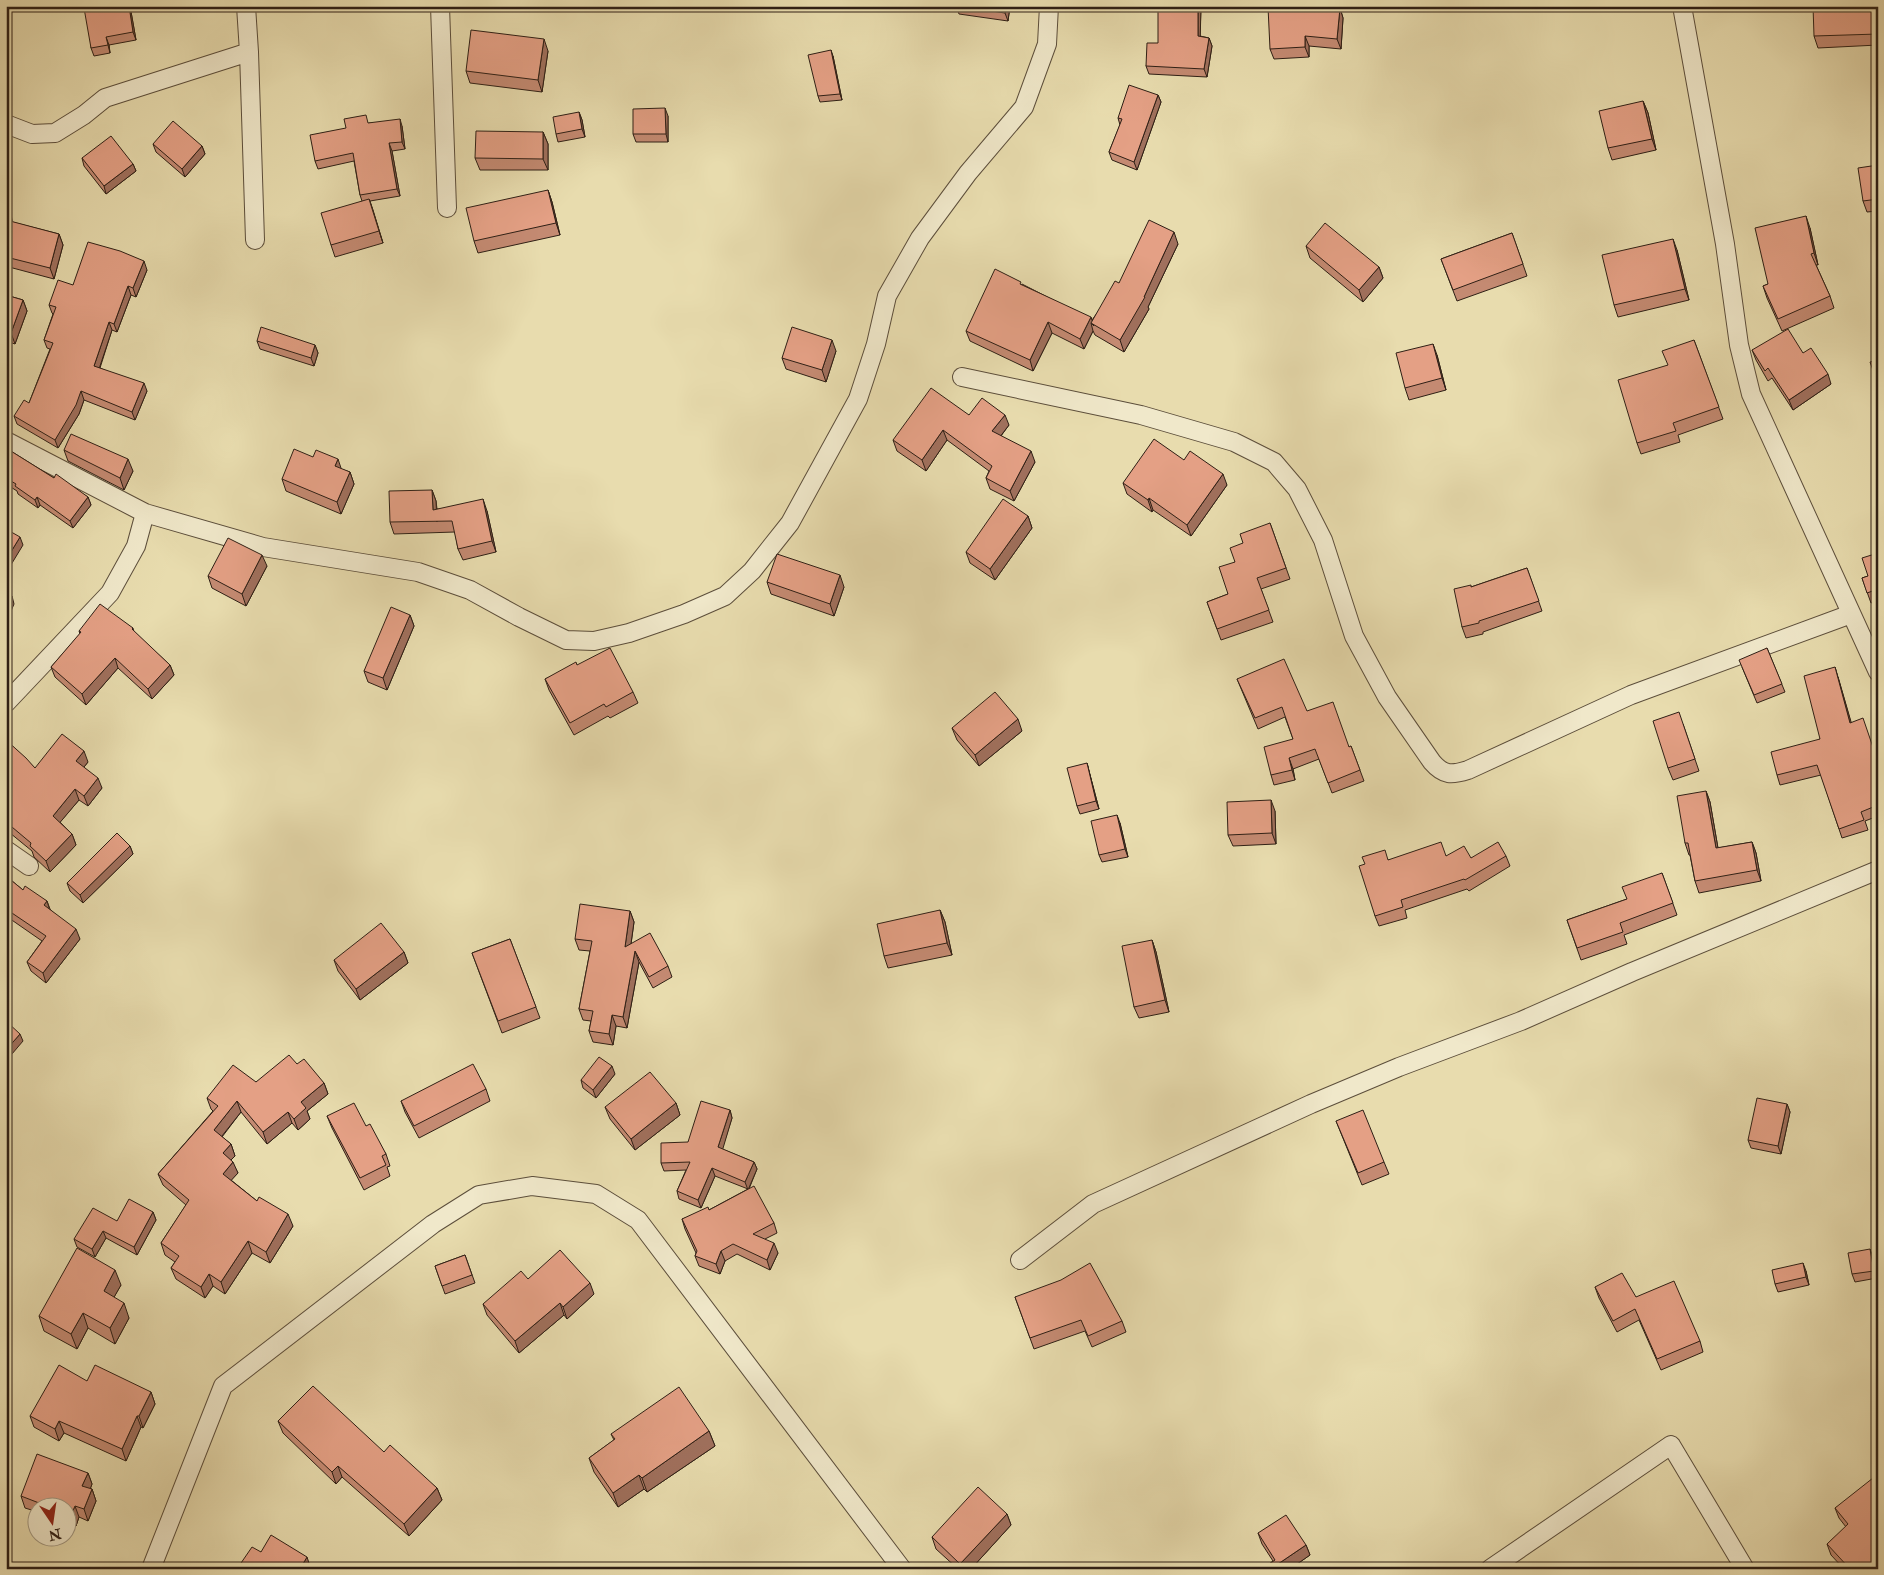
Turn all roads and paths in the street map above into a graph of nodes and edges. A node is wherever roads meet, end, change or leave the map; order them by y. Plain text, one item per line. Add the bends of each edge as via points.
1 (246, 6) edge
2 (440, 6) edge
3 (1048, 6) edge
4 (1682, 6) edge
5 (249, 52) junction
6 (6, 124) edge
7 (447, 208) dead end
8 (255, 240) dead end
9 (962, 378) dead end
10 (6, 440) edge
11 (145, 513) junction
12 (1851, 614) junction
13 (1878, 672) edge
14 (6, 703) edge
15 (6, 850) edge
16 (29, 866) dead end
17 (1878, 870) edge
18 (1020, 1260) dead end
19 (151, 1569) edge
20 (902, 1569) edge
21 (1490, 1569) edge
22 (1745, 1569) edge

1 - 5 street
2 - 7 street
3 - 11 street via 1047,44 1024,107 968,173 920,238 887,296 858,399 790,523 752,571 725,596 629,633 594,641 566,640 470,590 418,572 263,547
4 - 12 street via 1725,244 1738,345 1751,394
5 - 6 street via 105,98 55,133 32,134
5 - 8 street
9 - 12 street via 1142,416 1234,442 1274,462 1297,489 1323,540 1354,636 1387,697 1440,771 1454,774 1468,770 1631,696
10 - 11 street
11 - 14 street via 136,546 110,592
12 - 13 street
15 - 16 street
17 - 18 street via 1311,1104 1092,1204
19 - 20 street via 223,1386 434,1224 479,1195 532,1186 596,1194 638,1220
21 - 22 street via 1671,1445

